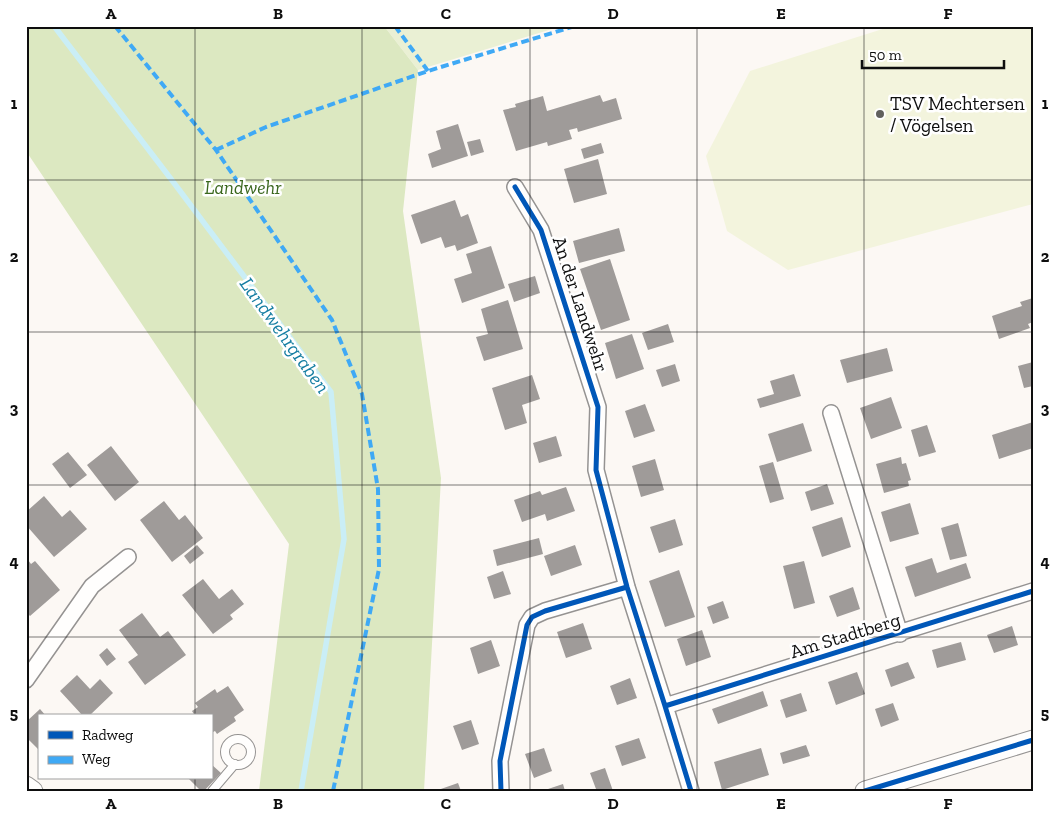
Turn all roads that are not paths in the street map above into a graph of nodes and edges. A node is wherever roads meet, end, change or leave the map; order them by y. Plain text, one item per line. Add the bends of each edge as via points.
1 (515, 187) dead end
2 (831, 413) dead end
3 (128, 557) dead end
4 (627, 587) junction
5 (1033, 591) edge
6 (900, 634) junction
7 (26, 680) edge
8 (665, 706) junction
9 (1033, 740) edge
10 (235, 764) dead end
11 (26, 786) edge
12 (33, 791) edge
13 (212, 791) edge
14 (501, 791) edge
15 (691, 791) edge
16 (865, 791) edge

1 - 4 street, An der Landwehr via 541,230 598,407 596,470
2 - 6 street, Am Stadtberg
3 - 7 street via 92,586
4 - 8 street
4 - 14 street via 545,611 532,617 527,625 500,762
5 - 6 street, Am Stadtberg
6 - 8 street, Am Stadtberg
8 - 15 street
9 - 16 street
10 - 13 lane
11 - 12 street

